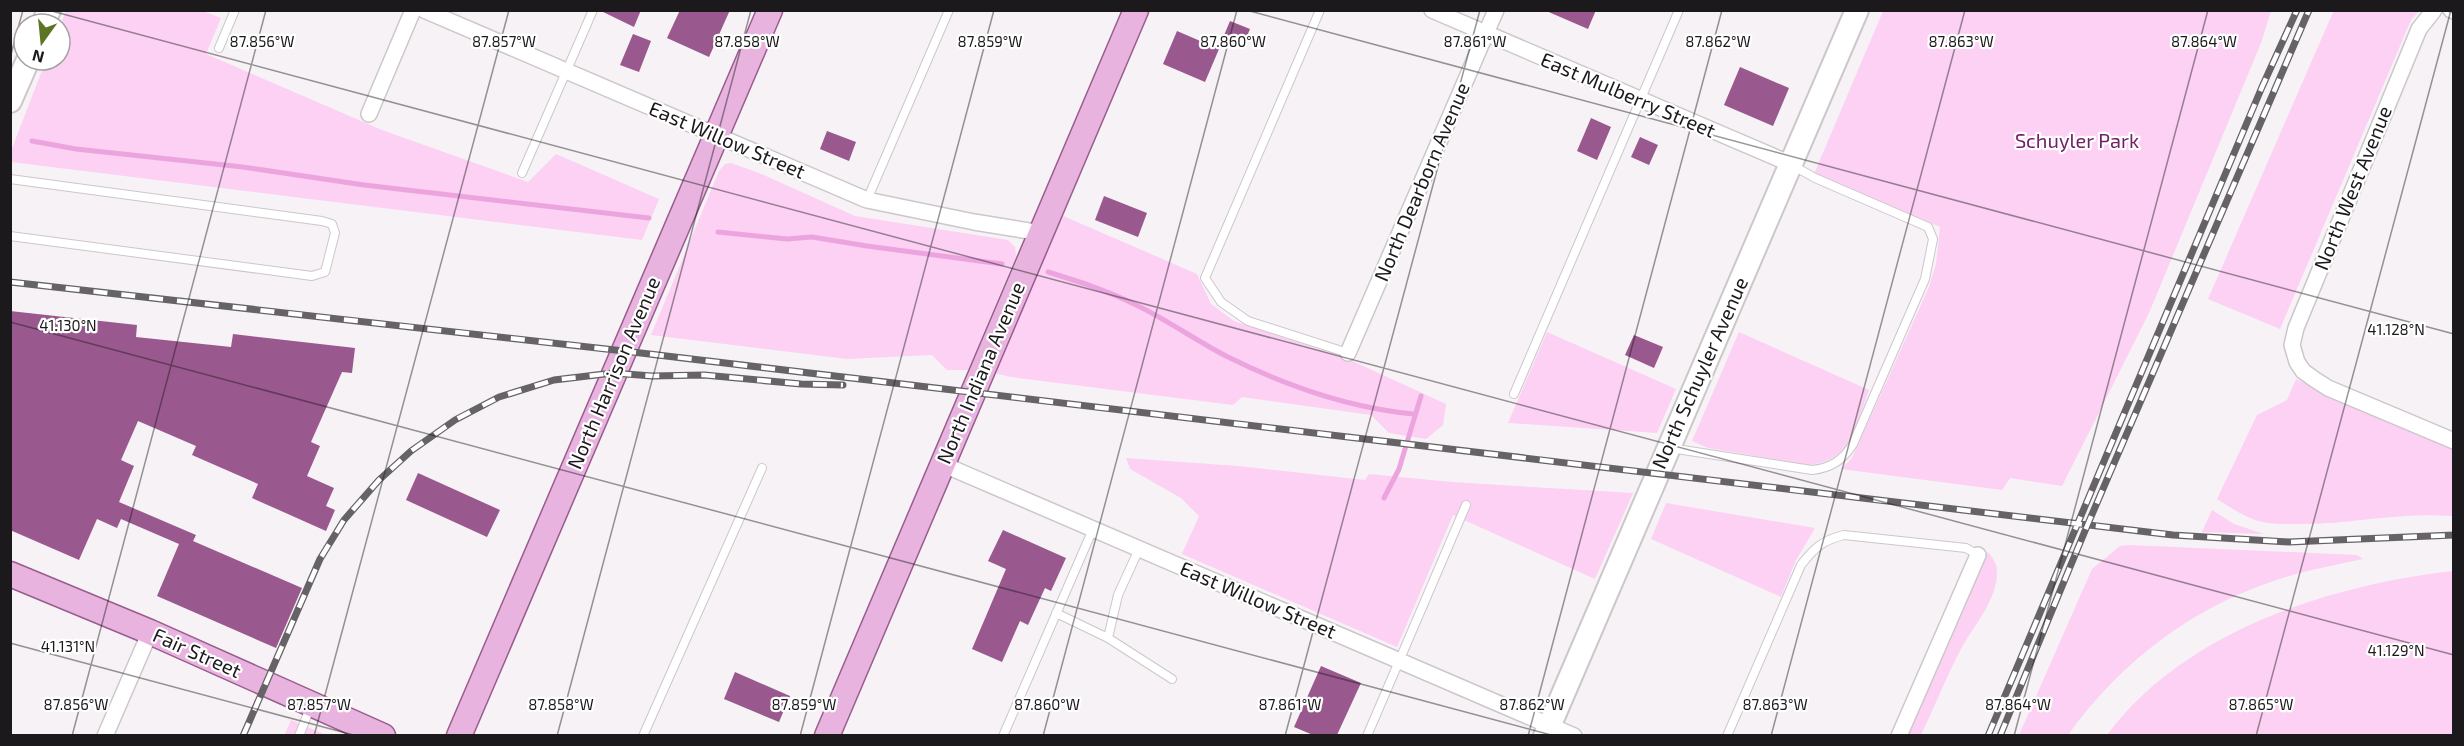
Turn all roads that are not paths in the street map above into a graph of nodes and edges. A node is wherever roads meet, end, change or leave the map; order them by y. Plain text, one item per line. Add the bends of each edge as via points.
1 (235, 10) edge
2 (413, 10) edge
3 (424, 10) edge
4 (593, 10) edge
5 (770, 10) edge
6 (949, 10) edge
7 (1136, 10) edge
8 (1320, 10) edge
9 (1432, 10) edge
10 (1496, 10) edge
11 (1679, 10) edge
12 (1857, 10) edge
13 (2434, 10) edge
14 (1486, 34) junction
15 (219, 48) dead end
16 (23, 72) edge
17 (567, 72) junction
18 (1640, 100) junction
19 (10, 101) edge
20 (369, 114) dead end
21 (715, 135) junction
22 (1791, 164) junction
23 (522, 173) dead end
24 (10, 179) edge
25 (867, 200) junction
26 (1041, 233) junction
27 (10, 236) edge
28 (1348, 353) joint
29 (1514, 394) dead end
30 (2454, 441) edge
31 (1669, 448) junction
32 (942, 464) junction
33 (762, 468) dead end
34 (1466, 505) dead end
35 (1093, 529) junction
36 (1139, 549) junction
37 (1978, 555) joint
38 (10, 574) edge
39 (1056, 613) junction
40 (150, 632) junction
41 (1108, 638) junction
42 (1399, 661) junction
43 (1172, 679) dead end
44 (312, 704) junction
45 (1547, 730) edge
46 (105, 735) edge
47 (299, 735) edge
48 (382, 735) edge
49 (459, 735) edge
50 (643, 735) edge
51 (827, 735) edge
52 (1003, 735) edge
53 (1367, 735) edge
54 (1574, 735) edge
55 (1726, 735) edge
56 (1899, 735) edge

1 - 15 lane
2 - 20 street
3 - 17 street, East Willow Street
4 - 17 lane
5 - 21 main road, North Harrison Avenue
6 - 25 lane
7 - 26 main road, North Indiana Avenue
8 - 28 lane via 1205,278 1221,302 1248,321
9 - 14 street, East Mulberry Street
10 - 14 street, North Dearborn Avenue
11 - 18 lane
12 - 22 street, North Schuyler Avenue
13 - 30 street, North West Avenue via 2419,29 2292,345 2303,371 2328,388
14 - 18 street, East Mulberry Street
14 - 28 street, North Dearborn Avenue
16 - 19 street
17 - 21 street, East Willow Street
17 - 23 lane
18 - 22 street, East Mulberry Street
18 - 29 lane
21 - 25 street, East Willow Street
21 - 49 main road, North Harrison Avenue
22 - 31 street, North Schuyler Avenue
22 - 31 lane via 1928,227 1933,239 1925,279 1853,444 1836,463 1812,470
24 - 27 lane via 322,221 332,224 336,233 325,272 312,276
25 - 26 street, East Willow Street
26 - 32 main road, North Indiana Avenue
31 - 45 street, North Schuyler Avenue
32 - 35 street, East Willow Street
32 - 51 main road, North Indiana Avenue
33 - 50 lane
34 - 42 lane
35 - 36 street, East Willow Street
35 - 39 lane
36 - 41 lane via 1118,595
36 - 42 street, East Willow Street
37 - 55 lane via 1966,548 1844,535 1826,539 1801,565
37 - 56 street
38 - 40 main road, Fair Street
39 - 41 lane
39 - 52 lane
40 - 44 main road, Fair Street
40 - 46 street
41 - 43 lane
42 - 45 street, East Willow Street
42 - 53 lane
44 - 47 lane
44 - 48 main road, Fair Street
45 - 54 street, East Willow Street

